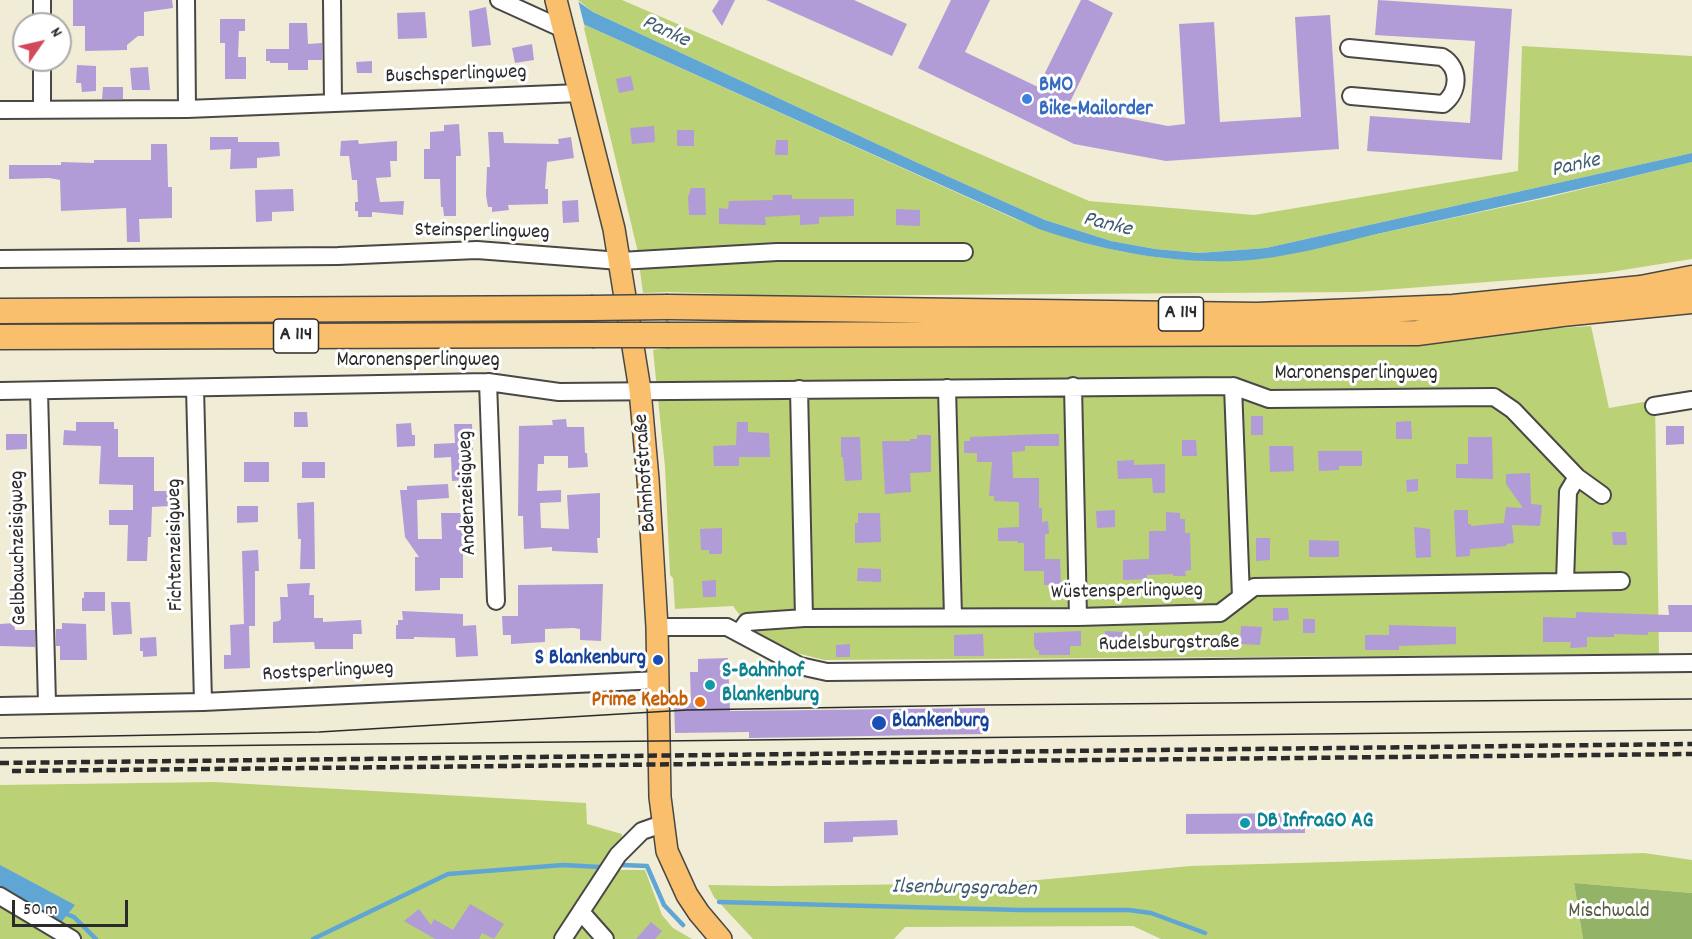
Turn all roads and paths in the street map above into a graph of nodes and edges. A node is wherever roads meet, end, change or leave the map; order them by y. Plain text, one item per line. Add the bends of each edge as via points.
1 (186, 0) edge
2 (332, 0) edge
3 (499, 0) edge
4 (556, 0) edge
5 (563, 27) junction
6 (1349, 48) dead end
7 (42, 72) edge
8 (580, 93) junction
9 (1351, 96) dead end
10 (333, 103) junction
11 (187, 109) junction
12 (0, 110) edge
13 (42, 110) junction
14 (964, 252) dead end
15 (0, 258) edge
16 (620, 261) junction
17 (1692, 278) edge
18 (1692, 301) edge
19 (0, 311) edge
20 (0, 337) edge
21 (488, 382) junction
22 (1073, 386) junction
23 (1233, 386) junction
24 (195, 388) junction
25 (947, 388) junction
26 (799, 389) junction
27 (640, 390) junction
28 (0, 391) edge
29 (39, 391) junction
30 (1692, 400) edge
31 (1654, 406) dead end
32 (1577, 477) junction
33 (1602, 495) dead end
34 (1621, 581) dead end
35 (1565, 582) junction
36 (1241, 597) junction
37 (496, 601) dead end
38 (953, 617) junction
39 (1078, 617) junction
40 (804, 618) junction
41 (657, 627) junction
42 (739, 633) junction
43 (1692, 663) edge
44 (659, 680) junction
45 (203, 702) junction
46 (47, 704) junction
47 (0, 706) edge
48 (662, 825) junction
49 (0, 896) edge
50 (581, 912) junction
51 (63, 936) edge
52 (563, 939) edge
53 (605, 939) edge
54 (721, 939) edge

1 - 11 street
2 - 10 street
3 - 5 street
4 - 5 main road, Bahnhofstraße
5 - 8 main road, Bahnhofstraße
6 - 9 street via 1442,57 1452,66 1456,84 1454,93 1443,105
7 - 13 street
8 - 10 street, Buschsperlingweg
8 - 16 main road, Bahnhofstraße
10 - 11 street, Buschsperlingweg
11 - 13 street, Buschsperlingweg
12 - 13 street, Buschsperlingweg
14 - 16 street, Steinsperlingweg via 777,252
15 - 16 street, Steinsperlingweg via 338,256 477,250
16 - 27 main road, Bahnhofstraße
17 - 19 highway, A 114, bridge via 1641,288 1453,307 1257,315 668,307
18 - 20 highway, A 114, bridge via 1417,333
21 - 24 street, Maronensperlingweg
21 - 27 street, Maronensperlingweg via 559,392
21 - 37 street, Andenzeisigweg
22 - 23 street, Maronensperlingweg
22 - 25 street, Maronensperlingweg
22 - 39 street
23 - 32 street, Maronensperlingweg via 1269,399 1494,397 1512,410
23 - 36 street
24 - 29 street, Maronensperlingweg
24 - 45 street, Fichtenzeisigweg
25 - 26 street, Maronensperlingweg
25 - 38 street
26 - 27 street, Maronensperlingweg
26 - 40 street
27 - 41 main road, Bahnhofstraße
28 - 29 street, Maronensperlingweg
29 - 46 street, Gelbbauchzeisigweg
30 - 31 street
32 - 33 street, Maronensperlingweg
32 - 35 street via 1568,492
34 - 35 street, Wüstensperlingweg
35 - 36 street, Wüstensperlingweg via 1254,587
36 - 39 street, Wüstensperlingweg via 1220,614
38 - 39 street, Wüstensperlingweg
38 - 40 street, Wüstensperlingweg
40 - 42 street, Wüstensperlingweg via 747,622
41 - 42 street, Rudelsburgstraße via 727,627
41 - 44 main road, Bahnhofstraße
42 - 43 street, Rudelsburgstraße via 800,666 826,672
44 - 45 street, Rostsperlingweg
44 - 48 main road, Bahnhofstraße
45 - 46 street, Rostsperlingweg
46 - 47 street, Rostsperlingweg
48 - 50 street via 642,831 618,855
48 - 54 main road, Bahnhofstraße via 667,851 687,895
49 - 51 street
50 - 52 street
50 - 53 street

